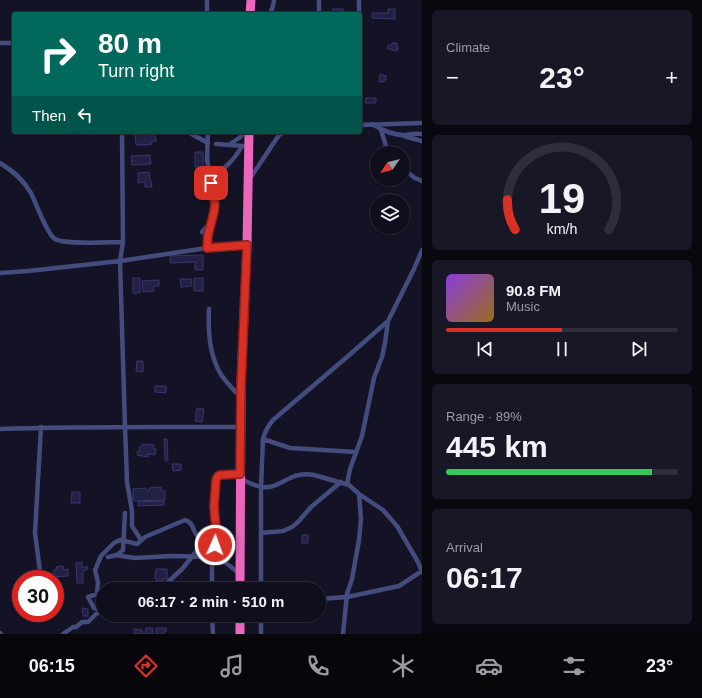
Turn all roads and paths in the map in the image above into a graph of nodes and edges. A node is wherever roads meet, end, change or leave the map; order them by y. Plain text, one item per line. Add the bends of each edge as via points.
1 (206, 0) edge
2 (251, 0) edge
3 (274, 0) edge
4 (319, 0) edge
5 (359, 0) edge
6 (207, 12) edge
7 (250, 12) edge
8 (271, 12) edge
9 (319, 12) edge
10 (359, 12) edge
11 (0, 43) edge
12 (12, 43) edge
13 (422, 123) edge
14 (372, 124) junction
15 (362, 125) edge
16 (381, 130) junction
17 (122, 134) edge
18 (192, 134) edge
19 (208, 134) edge
20 (243, 134) edge
21 (248, 134) edge
22 (281, 134) edge
23 (422, 134) edge
24 (399, 135) junction
25 (422, 140) edge
26 (208, 143) junction
27 (216, 144) dead end
28 (229, 145) junction
29 (245, 146) junction
30 (386, 146) edge
31 (0, 163) edge
32 (410, 175) edge
33 (210, 178) junction
34 (248, 181) junction
35 (422, 181) edge
36 (211, 222) junction
37 (202, 232) dead end
38 (123, 242) junction
39 (247, 245) junction
40 (207, 248) junction
41 (422, 250) edge
42 (120, 261) junction
43 (0, 273) edge
44 (209, 309) dead end
45 (388, 321) junction
46 (241, 398) junction
47 (125, 427) junction
48 (241, 427) junction
49 (40, 428) junction
50 (0, 429) edge
51 (263, 439) junction
52 (356, 452) junction
53 (240, 477) junction
54 (341, 482) junction
55 (347, 484) junction
56 (261, 487) junction
57 (359, 494) junction
58 (125, 513) dead end
59 (261, 533) junction
60 (216, 535) junction
61 (141, 540) junction
62 (206, 540) junction
63 (124, 541) junction
64 (115, 555) junction
65 (108, 556) dead end
66 (193, 556) junction
67 (213, 557) junction
68 (40, 570) edge
69 (422, 572) edge
70 (240, 574) junction
71 (168, 582) edge
72 (212, 582) edge
73 (240, 582) edge
74 (261, 582) edge
75 (347, 597) junction
76 (326, 598) edge
77 (94, 608) joint
78 (212, 622) edge
79 (240, 622) edge
80 (261, 622) edge
81 (63, 634) edge
82 (213, 634) edge
83 (240, 634) edge
84 (261, 634) edge
85 (343, 634) edge

1 - 6 street
2 - 7 highway
3 - 8 street
4 - 9 street
5 - 10 street
11 - 12 street
13 - 14 street
14 - 15 street
14 - 16 street
16 - 24 street
16 - 30 street
17 - 38 street
18 - 26 street
19 - 26 street
20 - 28 street
21 - 29 highway
22 - 34 street
23 - 24 street
24 - 25 street
26 - 33 street
27 - 28 street
28 - 29 street
29 - 33 street via 225,169
29 - 34 highway
31 - 38 street via 22,180 54,239 68,242
32 - 35 street
33 - 36 street via 215,204
34 - 39 highway
36 - 37 street
36 - 40 street
38 - 42 street
39 - 40 street
39 - 46 highway
40 - 42 street
41 - 45 street
42 - 43 street
42 - 47 street
44 - 46 street via 208,327 212,351 220,374
45 - 51 street via 273,420 267,427
45 - 52 street via 365,425
46 - 48 highway
47 - 48 street
47 - 49 street
47 - 61 street via 131,523
48 - 53 highway
49 - 50 street
49 - 68 street via 35,533
51 - 52 street via 290,448
51 - 56 street
52 - 55 street
53 - 56 street
53 - 60 street via 220,475 216,480
53 - 70 highway
54 - 55 street
54 - 56 street via 309,474 296,476 269,487
54 - 59 street via 292,527 283,531
55 - 57 street
56 - 59 street
57 - 69 street via 392,519
57 - 75 street via 359,540
58 - 63 street
59 - 74 street
60 - 62 street
60 - 67 street
61 - 62 street via 185,520 191,523 199,538
61 - 63 street via 137,544
62 - 66 street
63 - 64 street via 123,550
63 - 77 street via 114,543 101,556 95,570 97,594 88,597
64 - 65 street
64 - 66 street via 135,558
66 - 67 street
66 - 71 street
67 - 70 street via 222,560
67 - 72 street
69 - 75 street via 399,586
70 - 73 highway
75 - 76 street
75 - 85 street
77 - 81 street via 100,612 88,622 82,622
78 - 82 street
79 - 83 highway
80 - 84 street

